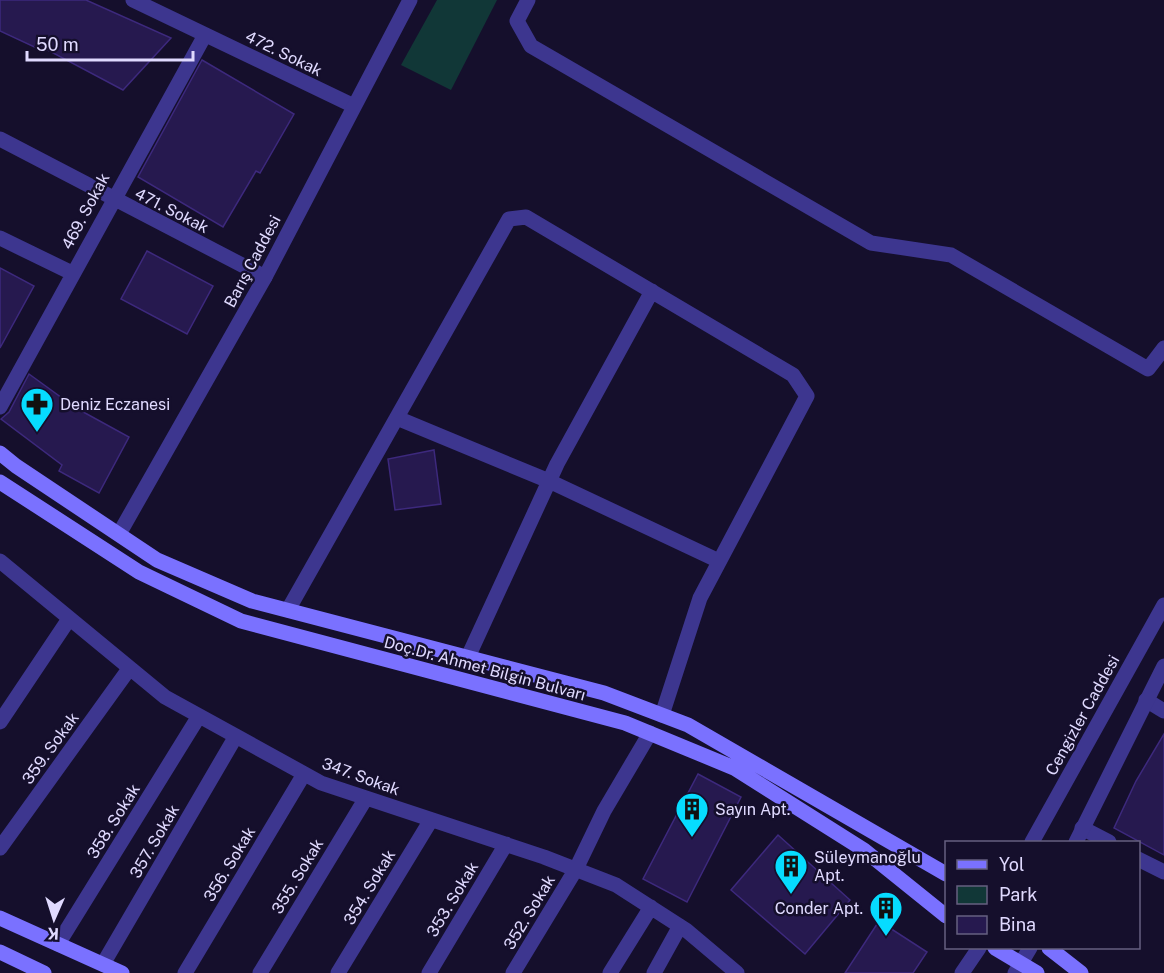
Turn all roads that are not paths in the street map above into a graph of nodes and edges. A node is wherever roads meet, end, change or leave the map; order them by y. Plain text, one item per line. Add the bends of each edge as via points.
1 (133, 0) edge
2 (410, 0) edge
3 (528, 0) edge
4 (205, 35) junction
5 (354, 106) junction
6 (0, 139) edge
7 (112, 199) junction
8 (0, 238) edge
9 (72, 273) junction
10 (265, 277) junction
11 (652, 291) junction
12 (1164, 348) edge
13 (0, 407) edge
14 (397, 418) junction
15 (0, 453) edge
16 (549, 481) junction
17 (0, 482) edge
18 (119, 534) junction
19 (719, 561) junction
20 (3, 570) edge
21 (1164, 605) edge
22 (288, 610) junction
23 (69, 619) junction
24 (468, 657) junction
25 (1164, 666) edge
26 (129, 669) junction
27 (1146, 700) junction
28 (1164, 711) edge
29 (662, 715) junction
30 (199, 716) junction
31 (0, 722) edge
32 (650, 733) junction
33 (236, 736) junction
34 (304, 774) junction
35 (366, 798) junction
36 (431, 820) junction
37 (1079, 835) edge
38 (1033, 841) edge
39 (1102, 841) edge
40 (506, 844) junction
41 (0, 848) edge
42 (1140, 860) edge
43 (576, 869) junction
44 (1164, 872) edge
45 (945, 873) edge
46 (651, 907) junction
47 (945, 915) edge
48 (0, 918) edge
49 (680, 926) junction
50 (58, 944) junction
51 (978, 949) edge
52 (996, 949) edge
53 (1029, 949) edge
54 (1050, 949) edge
55 (0, 952) edge
56 (103, 964) junction
57 (1019, 968) edge
58 (44, 973) edge
59 (122, 973) edge
60 (185, 973) edge
61 (260, 973) edge
62 (338, 973) edge
63 (429, 973) edge
64 (513, 973) edge
65 (610, 973) edge
66 (654, 973) edge
67 (737, 973) edge
68 (962, 973) edge
69 (1037, 973) edge
70 (1081, 973) edge

1 - 4 street, 472. Sokak
2 - 5 street, Barış Caddesi
3 - 12 street via 517,21 531,46 871,243 951,255 1148,369
4 - 5 street, 472. Sokak
4 - 7 street, 469. Sokak
5 - 10 street, Barış Caddesi
6 - 7 street, 471. Sokak
7 - 9 street, 469. Sokak
7 - 10 street, 471. Sokak
8 - 9 street
9 - 13 street, 469. Sokak
10 - 18 street, Barış Caddesi
11 - 14 street via 526,217 509,219
11 - 16 street
11 - 19 street via 794,375 807,396
14 - 16 street
14 - 22 street
15 - 18 main road, Doç.Dr. Ahmet Bilgin Bulvarı
16 - 19 street
16 - 24 street
17 - 32 main road, Doç.Dr. Ahmet Bilgin Bulvarı via 139,572 241,621 625,723
18 - 22 main road, Doç.Dr. Ahmet Bilgin Bulvarı via 157,560 252,601
19 - 29 street via 700,598
20 - 23 street, 347. Sokak
21 - 38 street, Cengizler Caddesi
22 - 24 main road, Doç.Dr. Ahmet Bilgin Bulvarı
23 - 26 street, 347. Sokak
23 - 31 street
24 - 29 main road, Doç.Dr. Ahmet Bilgin Bulvarı via 604,693
25 - 27 street
26 - 30 street, 347. Sokak via 165,698
26 - 41 street, 359. Sokak
27 - 28 street
27 - 37 street
29 - 45 main road, Doç.Dr. Ahmet Bilgin Bulvarı via 708,736
30 - 33 street, 347. Sokak
30 - 50 street, 358. Sokak
32 - 43 street, 352. Sokak via 604,811
32 - 47 main road, Doç.Dr. Ahmet Bilgin Bulvarı via 744,774 864,849
33 - 34 street, 347. Sokak
33 - 56 street, 357. Sokak
34 - 35 street, 347. Sokak
34 - 60 street, 356. Sokak
35 - 36 street, 347. Sokak
35 - 61 street, 355. Sokak
36 - 40 street, 347. Sokak
36 - 62 street, 354. Sokak
37 - 39 street
40 - 43 street, 347. Sokak
40 - 63 street, 353. Sokak
42 - 44 street
43 - 46 street, 347. Sokak via 616,885
43 - 64 street, 352. Sokak
46 - 49 street, 347. Sokak
46 - 65 street
48 - 50 main road
49 - 66 street
49 - 67 street, 347. Sokak
50 - 56 main road
51 - 68 street
52 - 57 main road
53 - 57 street
54 - 70 main road
55 - 58 main road
56 - 59 main road
57 - 69 main road

